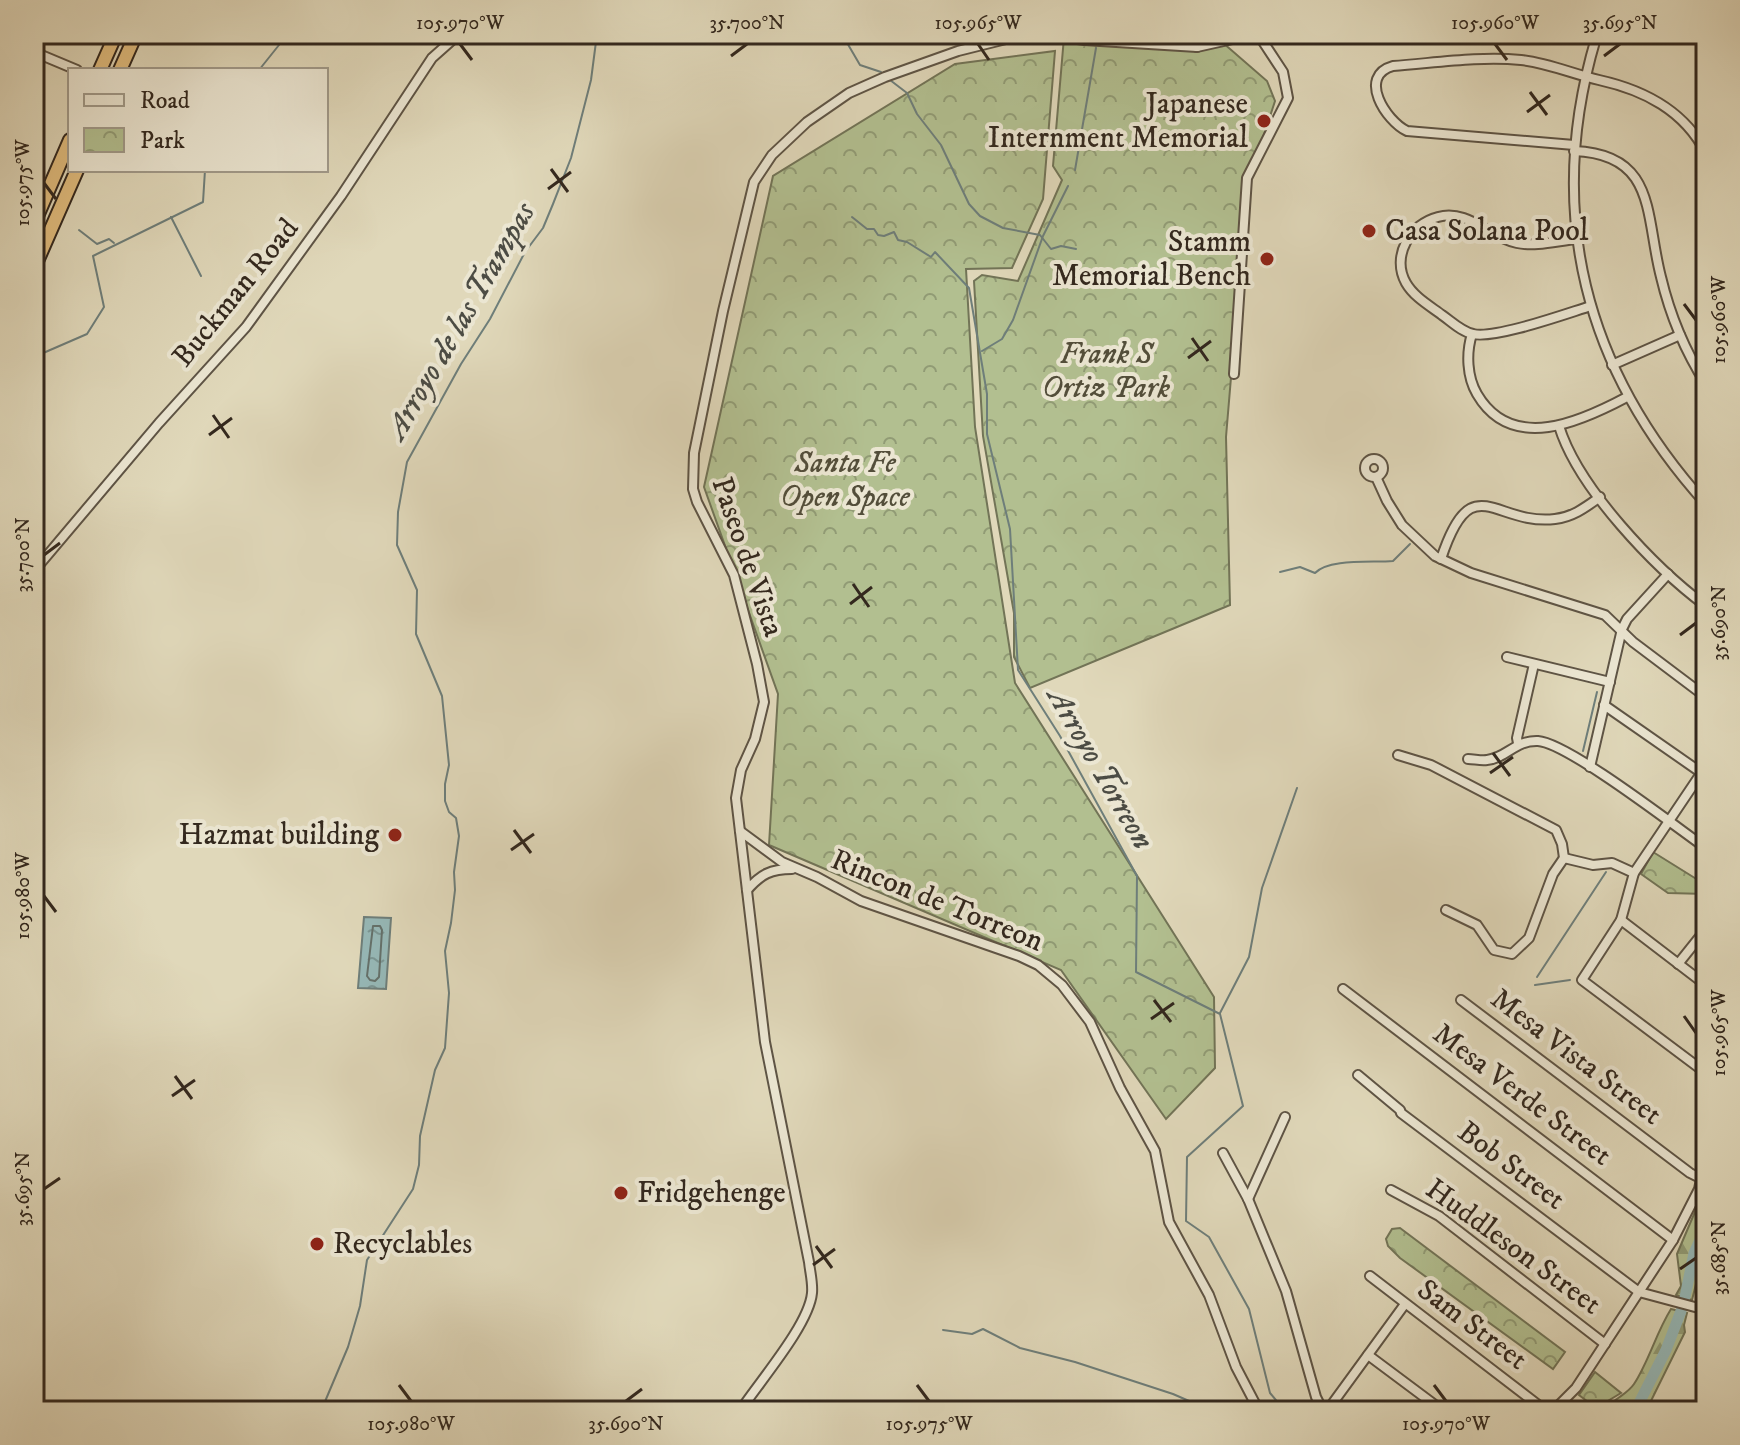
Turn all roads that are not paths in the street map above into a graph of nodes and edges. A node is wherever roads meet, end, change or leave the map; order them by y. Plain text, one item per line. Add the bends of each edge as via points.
1 (116, 34) edge
2 (136, 34) edge
3 (459, 34) edge
4 (1197, 34) edge
5 (1257, 34) edge
6 (1691, 34) edge
7 (1597, 35) edge
8 (1098, 37) edge
9 (1706, 44) edge
10 (1197, 47) junction
11 (34, 52) edge
12 (72, 68) edge
13 (101, 68) edge
14 (121, 68) edge
15 (1586, 75) junction
16 (68, 145) edge
17 (1574, 148) junction
18 (1706, 153) edge
19 (76, 172) edge
20 (34, 223) edge
21 (1577, 239) junction
22 (34, 268) edge
23 (1591, 306) junction
24 (1472, 334) junction
25 (1680, 335) junction
26 (1612, 365) junction
27 (1703, 373) edge
28 (1234, 374) dead end
29 (1706, 384) edge
30 (1627, 397) junction
31 (1559, 426) junction
32 (1376, 477) dead end
33 (1600, 497) junction
34 (1706, 504) edge
35 (1441, 559) junction
36 (34, 571) edge
37 (1668, 574) junction
38 (1706, 606) edge
39 (1622, 629) junction
40 (1507, 657) dead end
41 (1534, 664) junction
42 (1610, 682) junction
43 (1706, 697) edge
44 (1604, 705) junction
45 (1518, 743) junction
46 (1398, 755) dead end
47 (1468, 759) dead end
48 (1590, 767) junction
49 (1704, 771) edge
50 (1668, 821) junction
51 (740, 831) junction
52 (1706, 848) edge
53 (1564, 858) junction
54 (797, 869) junction
55 (1634, 873) junction
56 (747, 890) junction
57 (1446, 910) dead end
58 (1621, 920) junction
59 (1702, 934) dead end
60 (1678, 964) junction
61 (1706, 985) edge
62 (1343, 989) dead end
63 (1461, 1000) dead end
64 (1706, 1073) edge
65 (1358, 1075) dead end
66 (1285, 1117) dead end
67 (1223, 1153) dead end
68 (1706, 1156) edge
69 (1704, 1177) edge
70 (1391, 1190) dead end
71 (1248, 1199) junction
72 (1673, 1240) junction
73 (1370, 1276) dead end
74 (1639, 1292) junction
75 (1405, 1304) junction
76 (1705, 1310) edge
77 (1605, 1344) junction
78 (1368, 1355) junction
79 (1706, 1372) edge
80 (1705, 1397) edge
81 (740, 1411) edge
82 (1259, 1411) edge
83 (1325, 1411) edge
84 (1443, 1411) edge
85 (1546, 1411) edge
86 (1553, 1411) edge
87 (1700, 1411) edge

1 - 13 highway
2 - 14 highway
3 - 36 street, Buckman Road via 432,58 246,327
4 - 10 street
5 - 10 street, Paseo de Vista
5 - 28 street via 1283,72 1288,98 1247,178
6 - 9 street
7 - 15 street
8 - 10 street, Paseo de Vista
8 - 51 street, Paseo de Vista via 1010,38 885,77 849,93 807,122 772,155 754,182 715,345 693,471 697,502 734,575 764,702 741,770 736,798
11 - 12 street
15 - 17 street
15 - 17 street via 1523,60 1388,67 1377,79 1382,108 1401,128
15 - 18 street via 1632,88 1674,112
16 - 20 highway
17 - 21 street
17 - 25 street via 1617,161 1642,187 1661,278
19 - 22 highway
21 - 23 street
21 - 24 street via 1522,244 1447,215 1427,220 1413,232 1405,243 1403,277 1419,298
23 - 24 street via 1489,335
23 - 26 street
24 - 31 street via 1469,373 1484,404 1517,425
25 - 26 street
25 - 27 street
26 - 30 street
27 - 29 street
30 - 31 street
30 - 34 street via 1661,451
31 - 33 street
32 - 35 street via 1402,525
33 - 35 street via 1574,514 1551,520 1495,507 1470,509 1454,524
33 - 37 street
35 - 39 street via 1592,610
37 - 38 street
37 - 39 street
39 - 42 street
39 - 43 street
40 - 41 street
41 - 42 street
41 - 45 street
42 - 44 street
44 - 48 street
44 - 49 street
45 - 47 street via 1486,761
45 - 48 street via 1540,741
46 - 53 street via 1431,765 1556,830
48 - 50 street
49 - 50 street
50 - 52 street
50 - 55 street
51 - 54 street, Rincon de Torreon
51 - 56 street, Paseo de Vista
53 - 55 street via 1612,863
53 - 57 street via 1529,938 1512,954 1494,950 1477,925
54 - 56 street, Rincon de Torreon via 760,875
54 - 82 street, Rincon de Torreon via 892,914 1019,956 1062,985 1090,1022 1155,1151 1169,1222 1209,1295
55 - 58 street
56 - 81 street, Paseo de Vista via 765,1042 812,1292 797,1329
58 - 60 street
58 - 64 street via 1582,980
59 - 60 street
60 - 61 street
62 - 72 street, Mesa Verde Street
63 - 69 street, Mesa Vista Street via 1690,1173
65 - 74 street, Bob Street
66 - 71 street
67 - 71 street
68 - 69 street
69 - 72 street
70 - 77 street, Huddleson Street via 1439,1216
71 - 83 street via 1286,1291 1316,1397
72 - 74 street
73 - 75 street, Sam Street
74 - 76 street, Bob Street
74 - 77 street
75 - 78 street
75 - 85 street, Sam Street
77 - 86 street via 1576,1388
78 - 83 street
78 - 84 street
79 - 80 street
80 - 87 street

